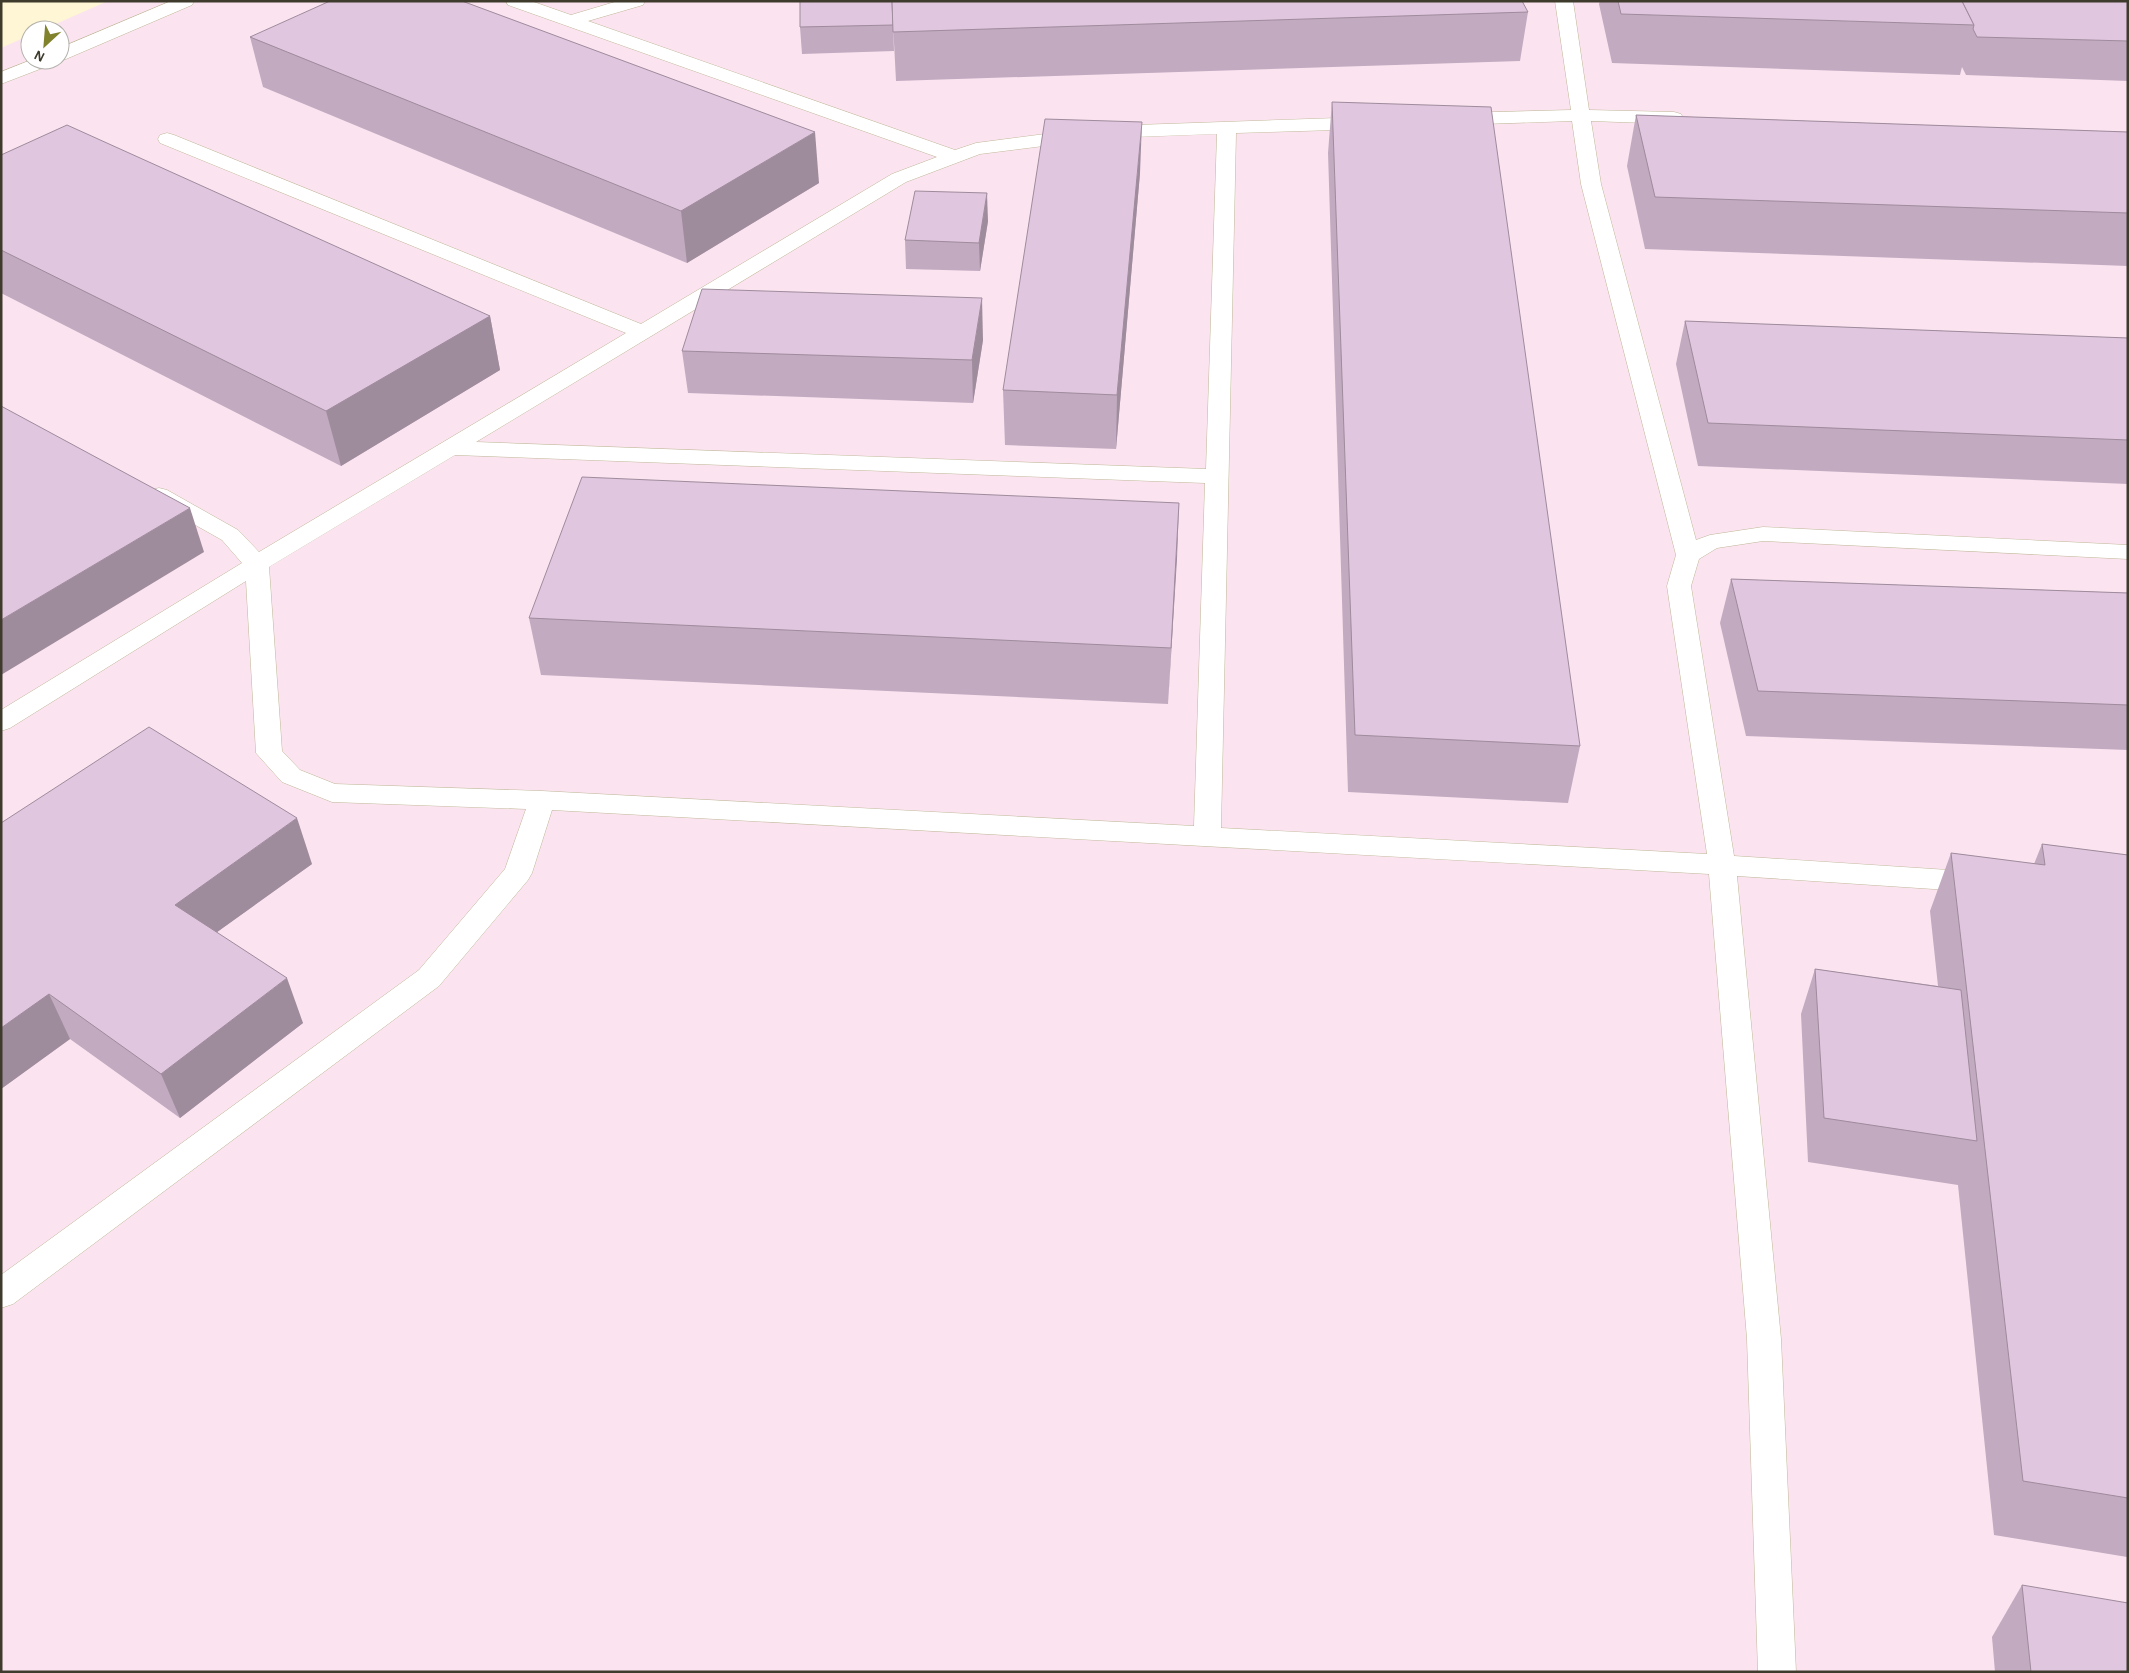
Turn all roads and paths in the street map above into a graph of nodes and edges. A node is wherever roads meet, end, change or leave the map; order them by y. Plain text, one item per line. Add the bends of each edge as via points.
1 (186, 1) edge
2 (514, 1) edge
3 (637, 1) edge
4 (1564, 1) edge
5 (570, 21) junction
6 (70, 50) edge
7 (23, 70) edge
8 (1, 79) edge
9 (1580, 115) junction
10 (1690, 119) edge
11 (1433, 120) edge
12 (1384, 122) edge
13 (1227, 128) junction
14 (167, 139) dead end
15 (955, 157) junction
16 (642, 332) junction
17 (450, 448) junction
18 (1217, 476) junction
19 (137, 483) edge
20 (2128, 552) edge
21 (1688, 555) junction
22 (257, 564) junction
23 (1, 722) edge
24 (542, 800) junction
25 (1207, 837) junction
26 (1722, 865) junction
27 (1999, 884) edge
28 (1, 1294) edge
29 (1777, 1672) edge

1 - 6 lane
2 - 5 lane
3 - 5 lane
4 - 9 lane
5 - 15 lane
7 - 8 lane
9 - 10 lane
9 - 11 lane
9 - 21 lane via 1591,184
12 - 13 lane
13 - 15 lane via 1107,132 976,149
13 - 18 lane
14 - 16 lane
15 - 16 lane via 899,178
16 - 17 lane
17 - 18 lane
17 - 22 lane
18 - 25 lane
19 - 22 lane via 230,535
20 - 21 lane via 1763,534 1710,542
21 - 26 lane via 1680,586
22 - 23 lane
22 - 24 lane via 268,753 291,776 332,793
24 - 25 lane
24 - 28 lane via 518,873 429,978
25 - 26 lane
26 - 27 lane
26 - 29 lane via 1764,1339

